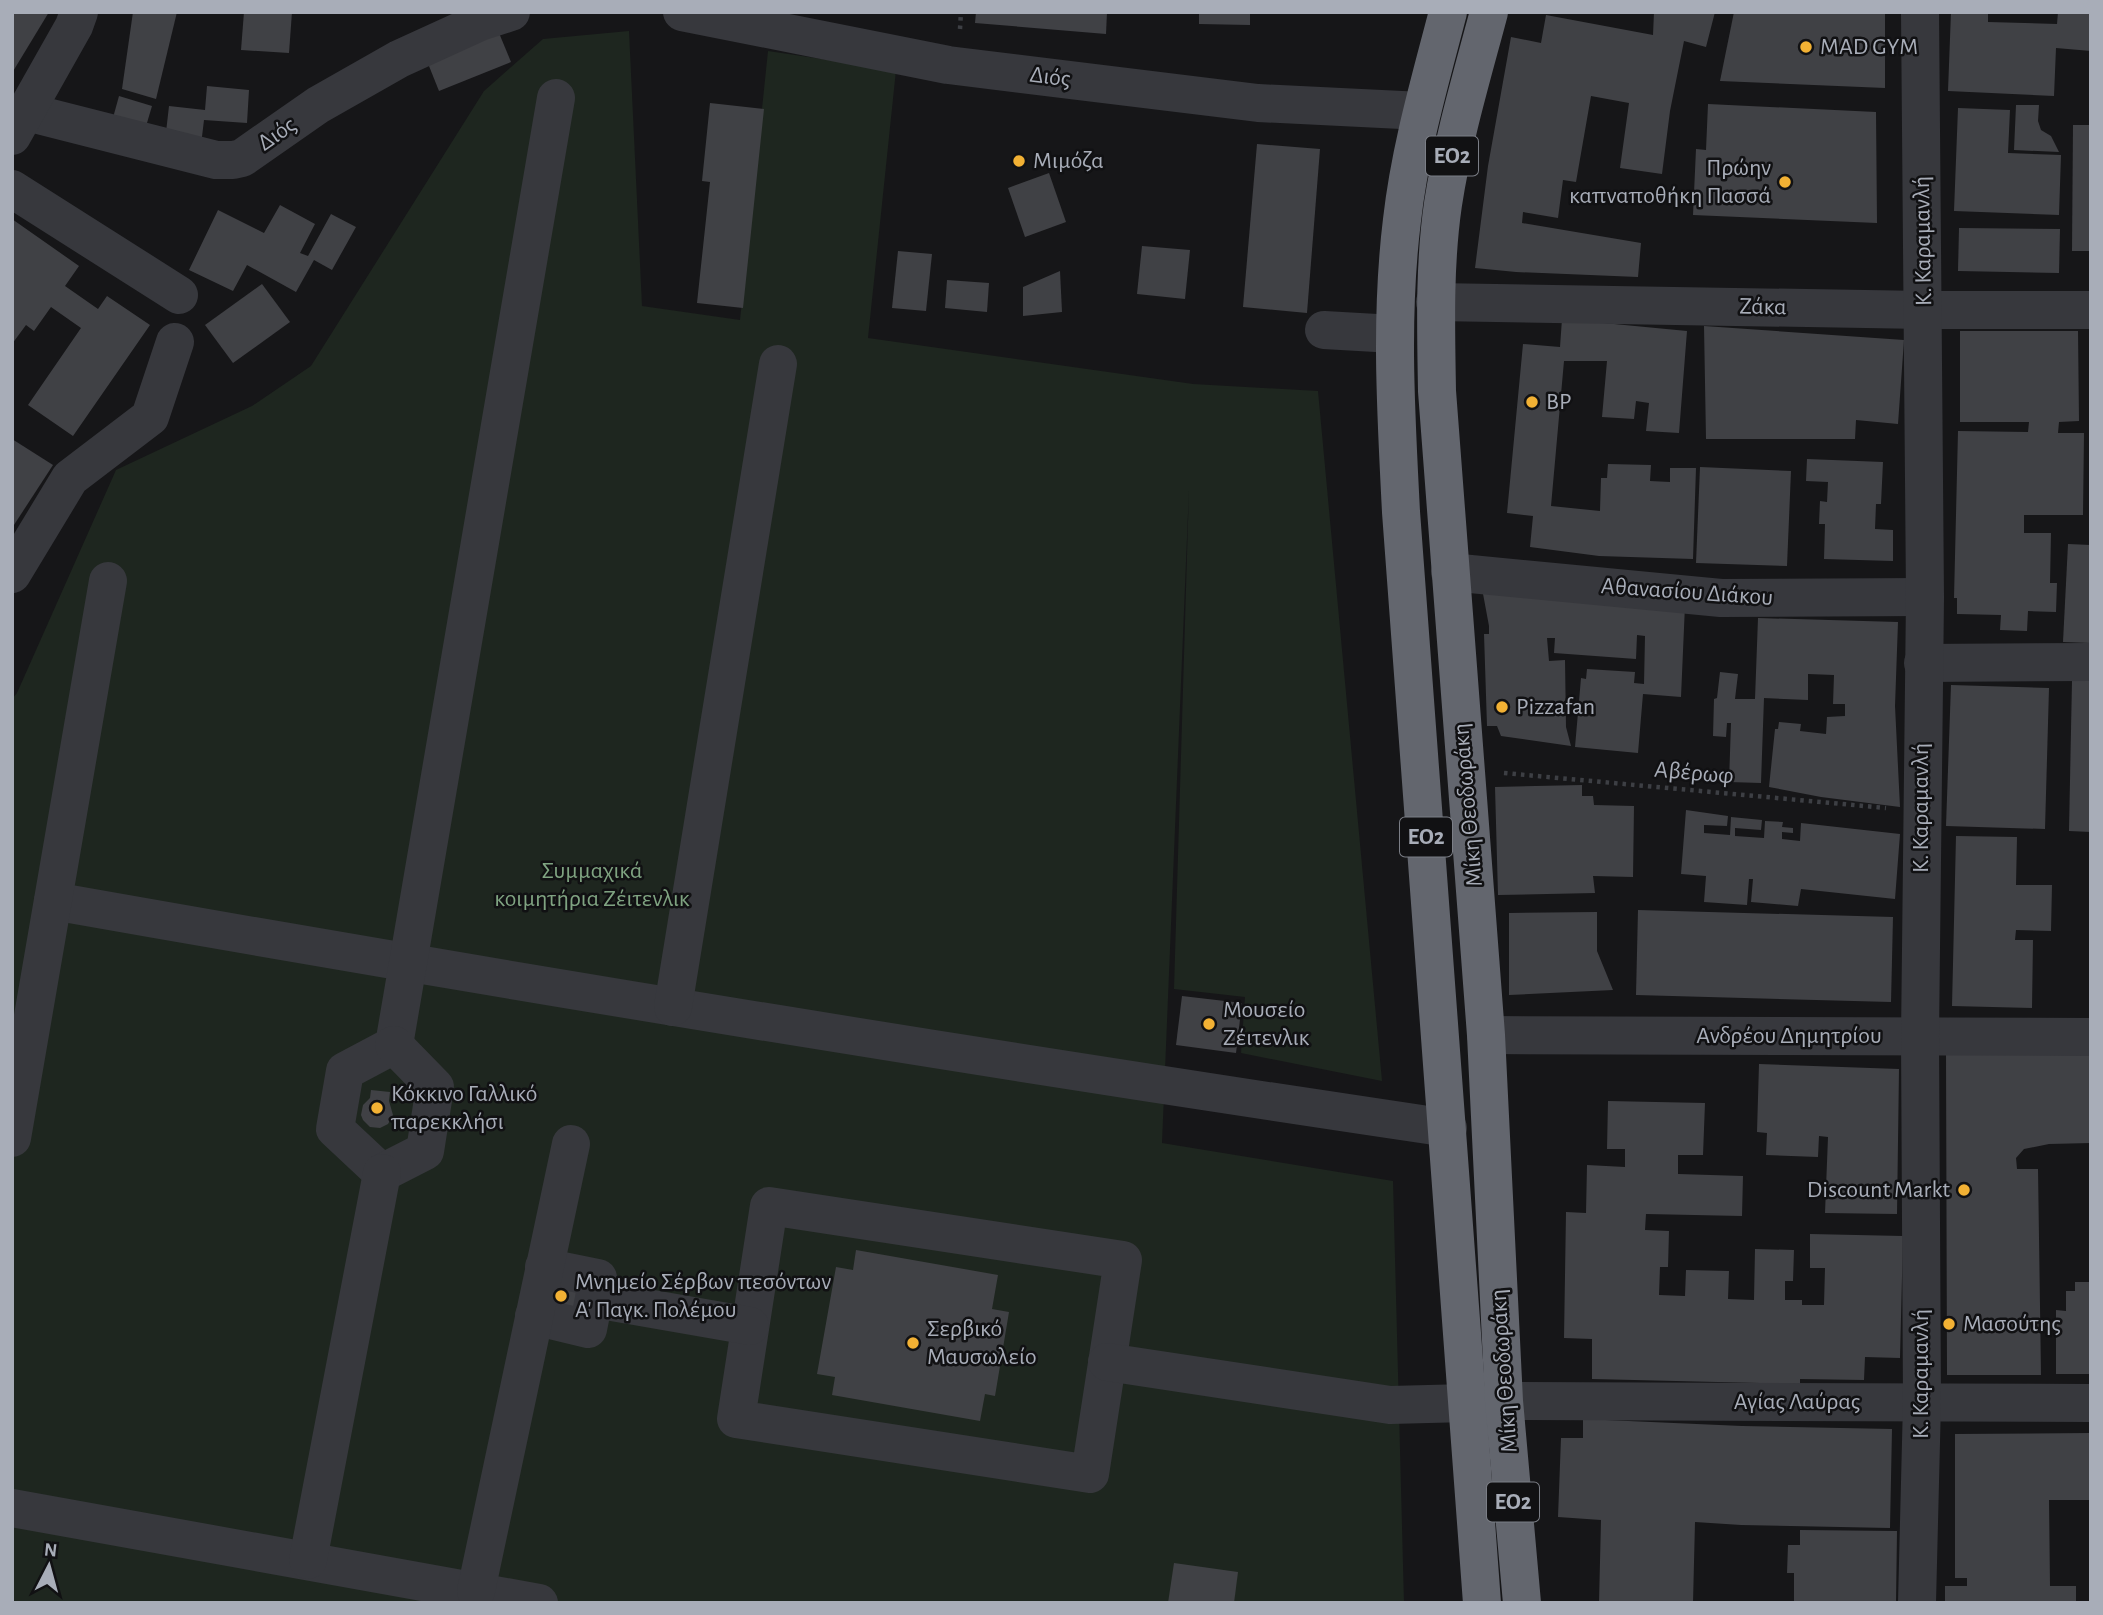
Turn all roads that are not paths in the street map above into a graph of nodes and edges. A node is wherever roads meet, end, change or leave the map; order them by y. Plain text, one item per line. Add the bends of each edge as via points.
1 (79, 12) edge
2 (511, 12) edge
3 (682, 12) edge
4 (1448, 12) edge
5 (1489, 12) edge
6 (1920, 12) edge
7 (556, 98) dead end
8 (1422, 111) junction
9 (19, 124) edge
10 (12, 189) edge
11 (179, 295) dead end
12 (1435, 302) junction
13 (1924, 310) junction
14 (2091, 310) edge
15 (1324, 330) dead end
16 (1394, 334) junction
17 (175, 342) dead end
18 (778, 364) dead end
19 (1450, 572) junction
20 (12, 574) edge
21 (108, 581) dead end
22 (1925, 597) junction
23 (2091, 662) edge
24 (1923, 663) junction
25 (53, 901) junction
26 (408, 964) junction
27 (673, 1007) junction
28 (1486, 1035) junction
29 (1920, 1037) junction
30 (2091, 1037) edge
31 (394, 1045) junction
32 (1448, 1128) junction
33 (12, 1138) edge
34 (571, 1144) dead end
35 (382, 1173) junction
36 (544, 1267) junction
37 (595, 1299) junction
38 (534, 1317) junction
39 (750, 1326) junction
40 (1107, 1362) junction
41 (1485, 1402) junction
42 (1922, 1402) junction
43 (2091, 1403) edge
44 (12, 1508) edge
45 (308, 1560) junction
46 (476, 1591) junction
47 (539, 1603) edge
48 (1482, 1603) edge
49 (1522, 1603) edge
50 (1917, 1603) edge

1 - 9 street
2 - 9 street, Διός via 399,58 233,160
3 - 8 street, Διός via 947,65 1258,103
4 - 8 highway, Μίκη Θεοδωράκη / ΕΟ2
5 - 12 highway, Μίκη Θεοδωράκη / ΕΟ2 via 1448,175
6 - 13 street, Κ. Καραμανλή
7 - 26 street
8 - 16 highway, Μίκη Θεοδωράκη / ΕΟ2 via 1402,218
10 - 11 street
12 - 13 street, Ζάκα
12 - 19 highway, Μίκη Θεοδωράκη / ΕΟ2
13 - 14 street, Ζάκα
13 - 22 street, Κ. Καραμανλή
15 - 16 street
16 - 32 highway, Μίκη Θεοδωράκη / ΕΟ2 via 1402,525
17 - 20 street via 150,416 71,478
18 - 27 street
19 - 22 street, Αθανασίου Διάκου via 1721,598
19 - 28 highway, Μίκη Θεοδωράκη / ΕΟ2
21 - 25 street
22 - 24 street, Κ. Καραμανλή
23 - 24 street
24 - 29 street, Κ. Καραμανλή
25 - 26 street
25 - 33 street
26 - 27 street
26 - 31 street
27 - 32 street
28 - 29 street, Ανδρέου Δημητρίου
28 - 41 highway, Μίκη Θεοδωράκη / ΕΟ2
29 - 30 street, Ανδρέου Δημητρίου
29 - 42 street, Κ. Καραμανλή
31 - 35 street via 435,1087 425,1151
31 - 35 street via 345,1071 335,1129
32 - 41 highway, Μίκη Θεοδωράκη / ΕΟ2
34 - 36 street
35 - 45 street
36 - 37 street via 598,1278
36 - 38 street
37 - 38 street via 588,1329
37 - 39 street
38 - 46 street
39 - 40 street via 736,1419 1090,1474
39 - 40 street via 769,1206 1123,1261
40 - 41 street, Αγίας Λαύρας via 1390,1405
41 - 42 street, Αγίας Λαύρας
41 - 48 highway, Μίκη Θεοδωράκη / ΕΟ2
41 - 49 highway, Μίκη Θεοδωράκη / ΕΟ2
42 - 43 street, Αγίας Λαύρας
42 - 50 street, Κ. Καραμανλή
44 - 45 street
45 - 46 street
46 - 47 street

